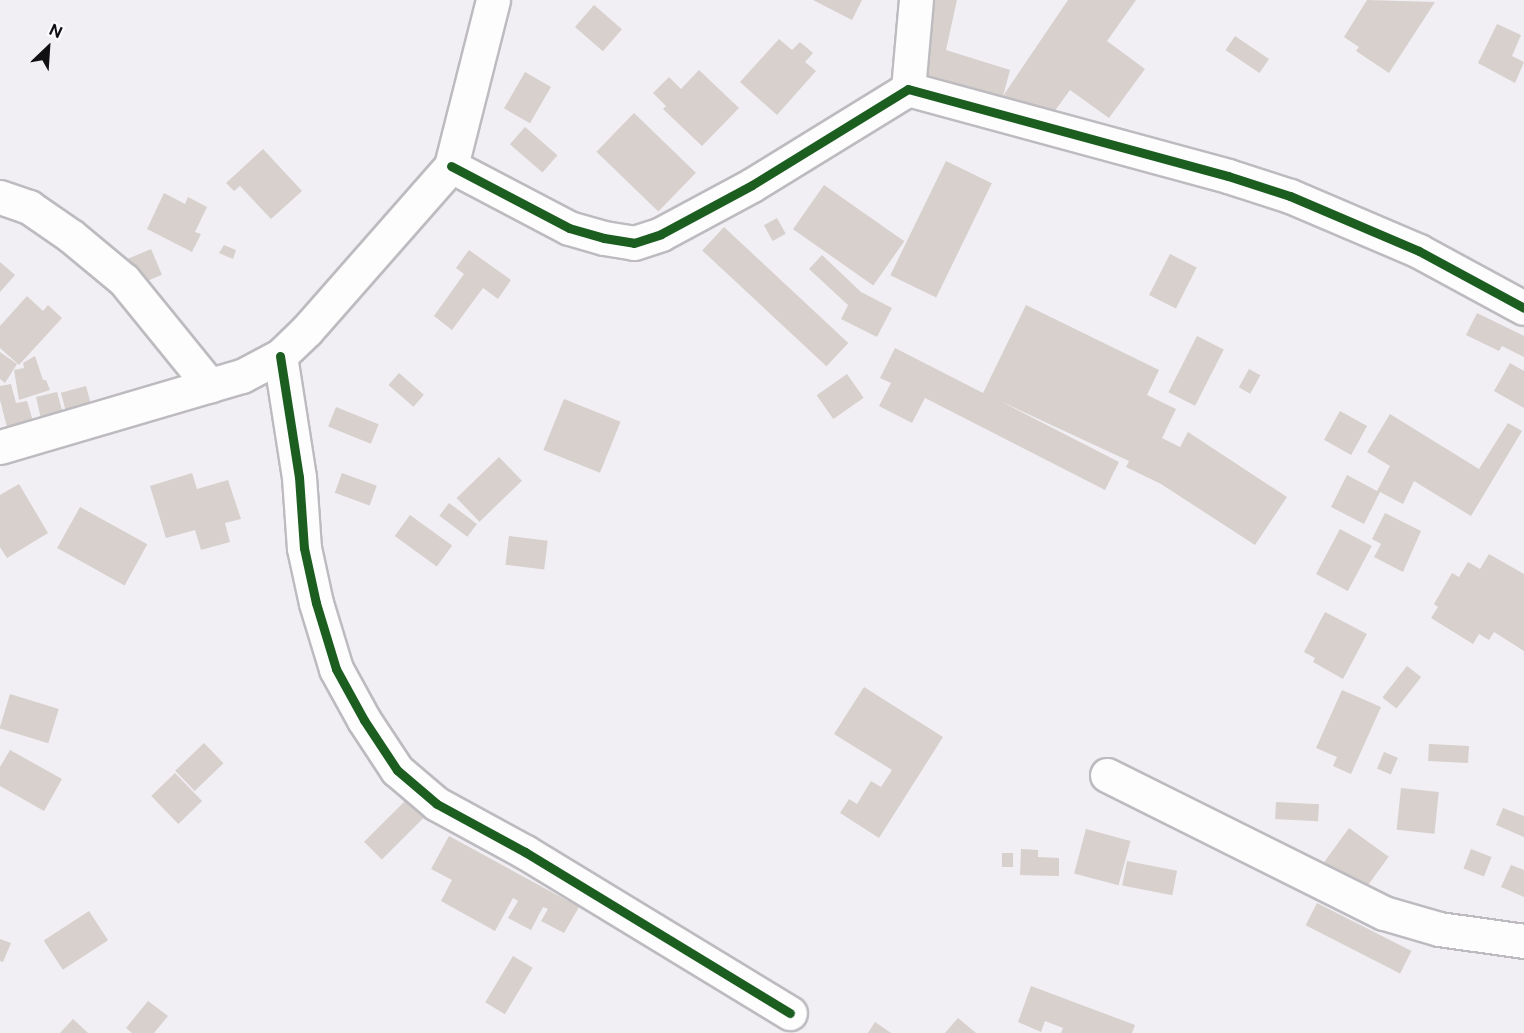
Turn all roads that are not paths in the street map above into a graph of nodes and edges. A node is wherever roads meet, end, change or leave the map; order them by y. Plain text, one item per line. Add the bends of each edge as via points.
1 (493, 0) edge
2 (916, 0) edge
3 (908, 89) junction
4 (451, 166) junction
5 (0, 197) edge
6 (1524, 308) edge
7 (280, 356) junction
8 (210, 386) junction
9 (0, 447) edge
10 (1107, 775) dead end
11 (1524, 941) edge
12 (790, 1012) dead end

1 - 4 street
2 - 3 street
3 - 4 street via 752,185 662,234 634,243 569,228
3 - 6 street via 1290,196 1419,251
4 - 7 street
5 - 8 street via 29,207 124,280
7 - 8 street via 242,376
7 - 12 street via 299,477 304,548 316,603 336,669 398,770 438,804
8 - 9 street
10 - 11 street via 1384,913 1439,928

